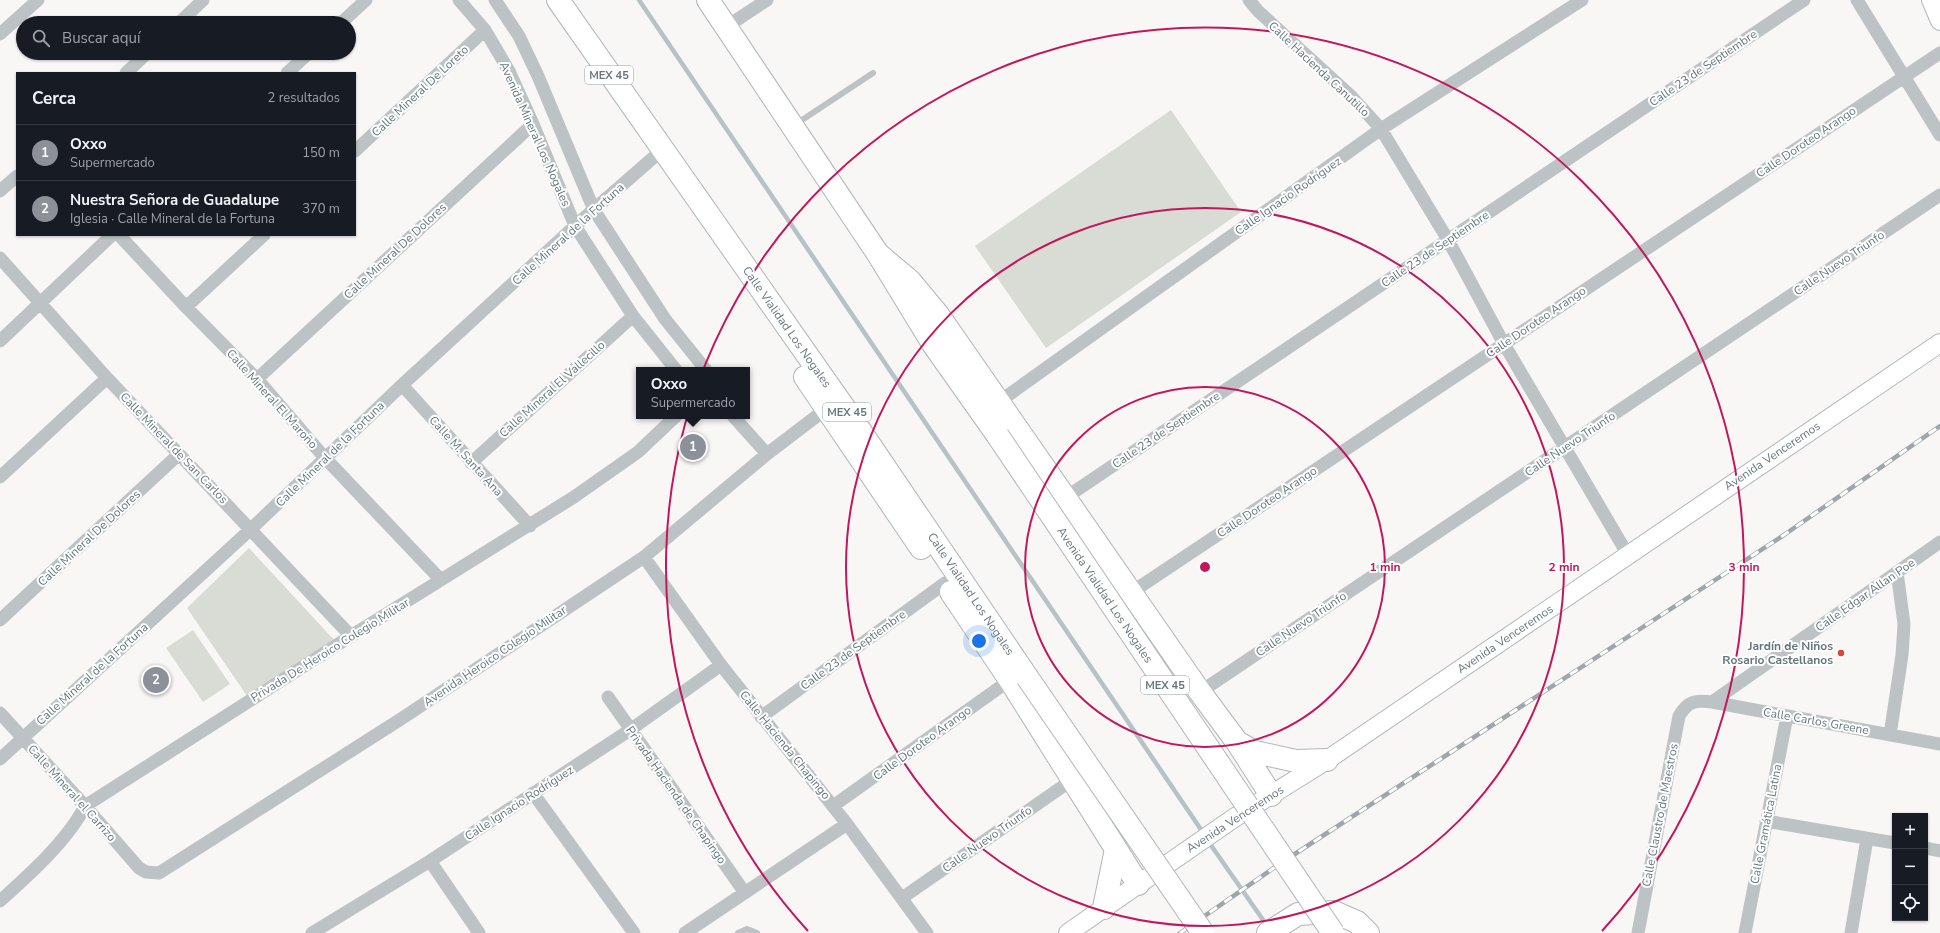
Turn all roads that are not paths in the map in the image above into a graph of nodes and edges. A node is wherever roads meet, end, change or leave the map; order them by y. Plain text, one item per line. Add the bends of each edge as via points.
1 (38, 0) edge
2 (366, 0) edge
3 (459, 0) edge
4 (495, 0) edge
5 (558, 0) edge
6 (708, 0) edge
7 (767, 0) edge
8 (1249, 0) edge
9 (1582, 0) edge
10 (1804, 0) edge
11 (1857, 0) edge
12 (1931, 0) edge
13 (196, 2) edge
14 (20, 16) edge
15 (185, 16) edge
16 (349, 16) edge
17 (16, 20) edge
18 (1940, 21) edge
19 (726, 27) junction
20 (485, 30) junction
21 (0, 34) edge
22 (1940, 53) edge
23 (140, 60) edge
24 (301, 60) edge
25 (127, 72) edge
26 (288, 72) edge
27 (874, 73) dead end
28 (1905, 76) junction
29 (533, 124) junction
30 (793, 126) junction
31 (1381, 129) junction
32 (1940, 135) edge
33 (356, 150) edge
34 (662, 150) junction
35 (16, 177) edge
36 (0, 191) edge
37 (1940, 195) edge
38 (594, 210) junction
39 (575, 226) junction
40 (111, 236) edge
41 (120, 236) edge
42 (263, 236) edge
43 (1448, 240) junction
44 (878, 254) junction
45 (0, 258) edge
46 (754, 280) junction
47 (41, 304) junction
48 (186, 307) junction
49 (633, 316) junction
50 (0, 341) edge
51 (1940, 343) edge
52 (1504, 344) junction
53 (674, 367) edge
54 (704, 367) edge
55 (107, 378) junction
56 (257, 379) junction
57 (402, 385) junction
58 (1000, 401) junction
59 (826, 409) junction
60 (673, 419) edge
61 (736, 419) edge
62 (1565, 447) junction
63 (767, 454) junction
64 (178, 455) junction
65 (325, 458) junction
66 (471, 463) junction
67 (0, 477) edge
68 (1065, 498) junction
69 (530, 526) junction
70 (251, 529) junction
71 (1940, 542) edge
72 (1628, 555) junction
73 (644, 557) junction
74 (1897, 572) junction
75 (440, 580) junction
76 (945, 583) junction
77 (1132, 592) junction
78 (0, 620) edge
79 (351, 636) junction
80 (721, 666) junction
81 (1019, 678) junction
82 (1200, 692) junction
83 (608, 697) dead end
84 (1692, 702) joint
85 (1712, 702) junction
86 (0, 713) edge
87 (1787, 716) junction
88 (761, 717) junction
89 (630, 730) junction
90 (1890, 735) junction
91 (22, 738) junction
92 (1237, 742) junction
93 (1940, 744) edge
94 (0, 759) edge
95 (1327, 760) junction
96 (1072, 780) junction
97 (533, 793) junction
98 (1271, 795) junction
99 (85, 806) junction
100 (833, 806) junction
101 (1766, 821) junction
102 (847, 824) junction
103 (1868, 839) junction
104 (1892, 843) edge
105 (1116, 849) junction
106 (1928, 849) edge
107 (1940, 851) edge
108 (430, 861) junction
109 (146, 872) joint
110 (1138, 884) junction
111 (745, 893) junction
112 (902, 898) junction
113 (0, 901) edge
114 (1104, 908) junction
115 (328, 929) edge
116 (312, 933) edge
117 (479, 933) edge
118 (634, 933) edge
119 (685, 933) edge
120 (738, 933) edge
121 (757, 933) edge
122 (927, 933) edge
123 (1068, 933) edge
124 (1203, 933) edge
125 (1268, 933) edge
126 (1333, 933) edge
127 (1368, 933) edge
128 (1638, 933) edge
129 (1745, 933) edge
130 (1851, 933) edge

1 - 14 street
2 - 16 street
3 - 20 street, Avenida Mineral Los Nogales
4 - 38 street via 519,36 538,76
5 - 34 highway, Calle Vialidad Los Nogales / MEX 45
6 - 19 highway, MEX 45
7 - 19 street
8 - 31 street, Calle Hacienda Canutillo via 1351,96
9 - 31 street, Calle Ignacio Rodríguez
10 - 43 street, Calle 23 de Septiembre
11 - 28 street
12 - 18 street
13 - 15 street
17 - 21 street
19 - 30 highway, MEX 45
20 - 29 street, Avenida Mineral Los Nogales via 509,71
20 - 33 street, Calle Mineral De Loreto
22 - 28 street, Calle Doroteo Arango
23 - 25 street
24 - 26 street
27 - 30 lane
28 - 32 street
28 - 52 street, Calle Doroteo Arango
29 - 39 street, Avenida Mineral Los Nogales
29 - 56 street, Calle Mineral De Dolores
30 - 44 highway, MEX 45
31 - 43 street, Calle Hacienda Canutillo
31 - 58 street, Calle Ignacio Rodríguez
34 - 38 street, Calle Mineral de la Fortuna
34 - 46 highway, Calle Vialidad Los Nogales / MEX 45
35 - 36 street
37 - 62 street, Calle Nuevo Triunfo
38 - 39 street, Calle Mineral de la Fortuna
38 - 54 street via 665,319
39 - 49 street, Avenida Mineral Los Nogales
39 - 57 street, Calle Mineral de la Fortuna
40 - 47 street
41 - 48 street, Calle Mineral El Maroño
42 - 48 street
43 - 52 street, Calle Hacienda Canutillo
43 - 68 street, Calle 23 de Septiembre
44 - 58 highway via 910,280 927,299
44 - 126 highway, Avenida Vialidad Los Nogales / MEX 45, bridge via 933,344 998,436
45 - 47 street, Calle Mineral de San Carlos
46 - 59 highway via 799,368
46 - 81 highway, Calle Vialidad Los Nogales / MEX 45 via 857,426
47 - 50 street
47 - 55 street, Calle Mineral de San Carlos
48 - 56 street, Calle Mineral El Maroño
49 - 53 street, Avenida Mineral Los Nogales
49 - 66 street, Calle Mineral El Vallecillo
51 - 72 street, Avenida Venceremos
52 - 62 street, Calle Hacienda Canutillo
52 - 77 street, Calle Doroteo Arango
55 - 64 street, Calle Mineral de San Carlos
55 - 67 street
56 - 65 street, Calle Mineral El Maroño
57 - 65 street, Calle Mineral de la Fortuna
57 - 66 street, Calle M. Santa Ana
58 - 68 highway
59 - 63 street, Avenida Heroico Colegio Militar
59 - 76 highway
60 - 69 street, Privada De Heroico Colegio Militar via 620,466
61 - 63 street
62 - 72 street, Calle Hacienda Canutillo
62 - 82 street, Calle Nuevo Triunfo
63 - 73 street, Avenida Heroico Colegio Militar
64 - 70 street, Calle Mineral de San Carlos
64 - 78 street, Calle Mineral De Dolores
65 - 70 street, Calle Mineral de la Fortuna
65 - 75 street, Calle Mineral El Maroño
66 - 69 street, Calle M. Santa Ana
68 - 77 highway
69 - 75 street, Privada De Heroico Colegio Militar
70 - 79 street, Calle Mineral de San Carlos
70 - 91 street, Calle Mineral de la Fortuna
71 - 74 street, Calle Edgar Allan Poe
72 - 95 street, Avenida Venceremos
73 - 80 street, Calle Hacienda Chapingo
73 - 109 street, Avenida Heroico Colegio Militar via 401,719 159,873
74 - 85 street, Calle Edgar Allan Poe
74 - 90 street via 1904,624 1902,656
75 - 79 street, Privada De Heroico Colegio Militar
76 - 81 highway
76 - 88 street, Calle 23 de Septiembre
77 - 82 highway
79 - 99 street, Privada De Heroico Colegio Militar
80 - 88 street, Calle Hacienda Chapingo
80 - 89 street, Calle Ignacio Rodríguez
81 - 96 highway
81 - 100 street, Calle Doroteo Arango
81 - 124 highway, MEX 45, bridge
82 - 92 highway
83 - 89 street, Privada Hacienda de Chapingo
84 - 85 street, Calle Carlos Greene
84 - 128 street, Calle Claustro de Maestros via 1679,716
85 - 87 street, Calle Carlos Greene
86 - 91 street, Calle Mineral el Carrizo
87 - 90 street, Calle Carlos Greene
87 - 101 street, Calle Gramática Latina
88 - 100 street, Calle Hacienda Chapingo
89 - 97 street, Calle Ignacio Rodríguez
89 - 111 street, Privada Hacienda de Chapingo
90 - 93 street, Calle Carlos Greene
91 - 94 street, Calle Mineral de la Fortuna
91 - 99 street, Calle Mineral el Carrizo
92 - 95 highway via 1255,752 1296,762
92 - 98 highway
95 - 98 street, Avenida Venceremos
96 - 105 highway
96 - 112 street, Calle Nuevo Triunfo
97 - 108 street, Calle Ignacio Rodríguez
97 - 118 street
98 - 110 street, Avenida Venceremos
99 - 109 street, Calle Mineral el Carrizo via 139,868
99 - 113 street, Privada De Heroico Colegio Militar via 80,817 64,837 28,876
100 - 102 street, Calle Hacienda Chapingo
101 - 103 street
101 - 129 street, Calle Gramática Latina
102 - 111 street
102 - 112 street, Calle Hacienda Chapingo
103 - 104 street
103 - 130 street
105 - 110 highway
105 - 114 highway
106 - 107 street
108 - 115 street, Calle Ignacio Rodríguez
108 - 117 street
110 - 114 street, Avenida Venceremos
111 - 119 street
112 - 122 street, Calle Hacienda Chapingo
114 - 123 street, Avenida Venceremos
115 - 116 street, Calle Ignacio Rodríguez
120 - 121 lane via 747,929
125 - 127 highway via 1298,914 1334,912 1357,922

